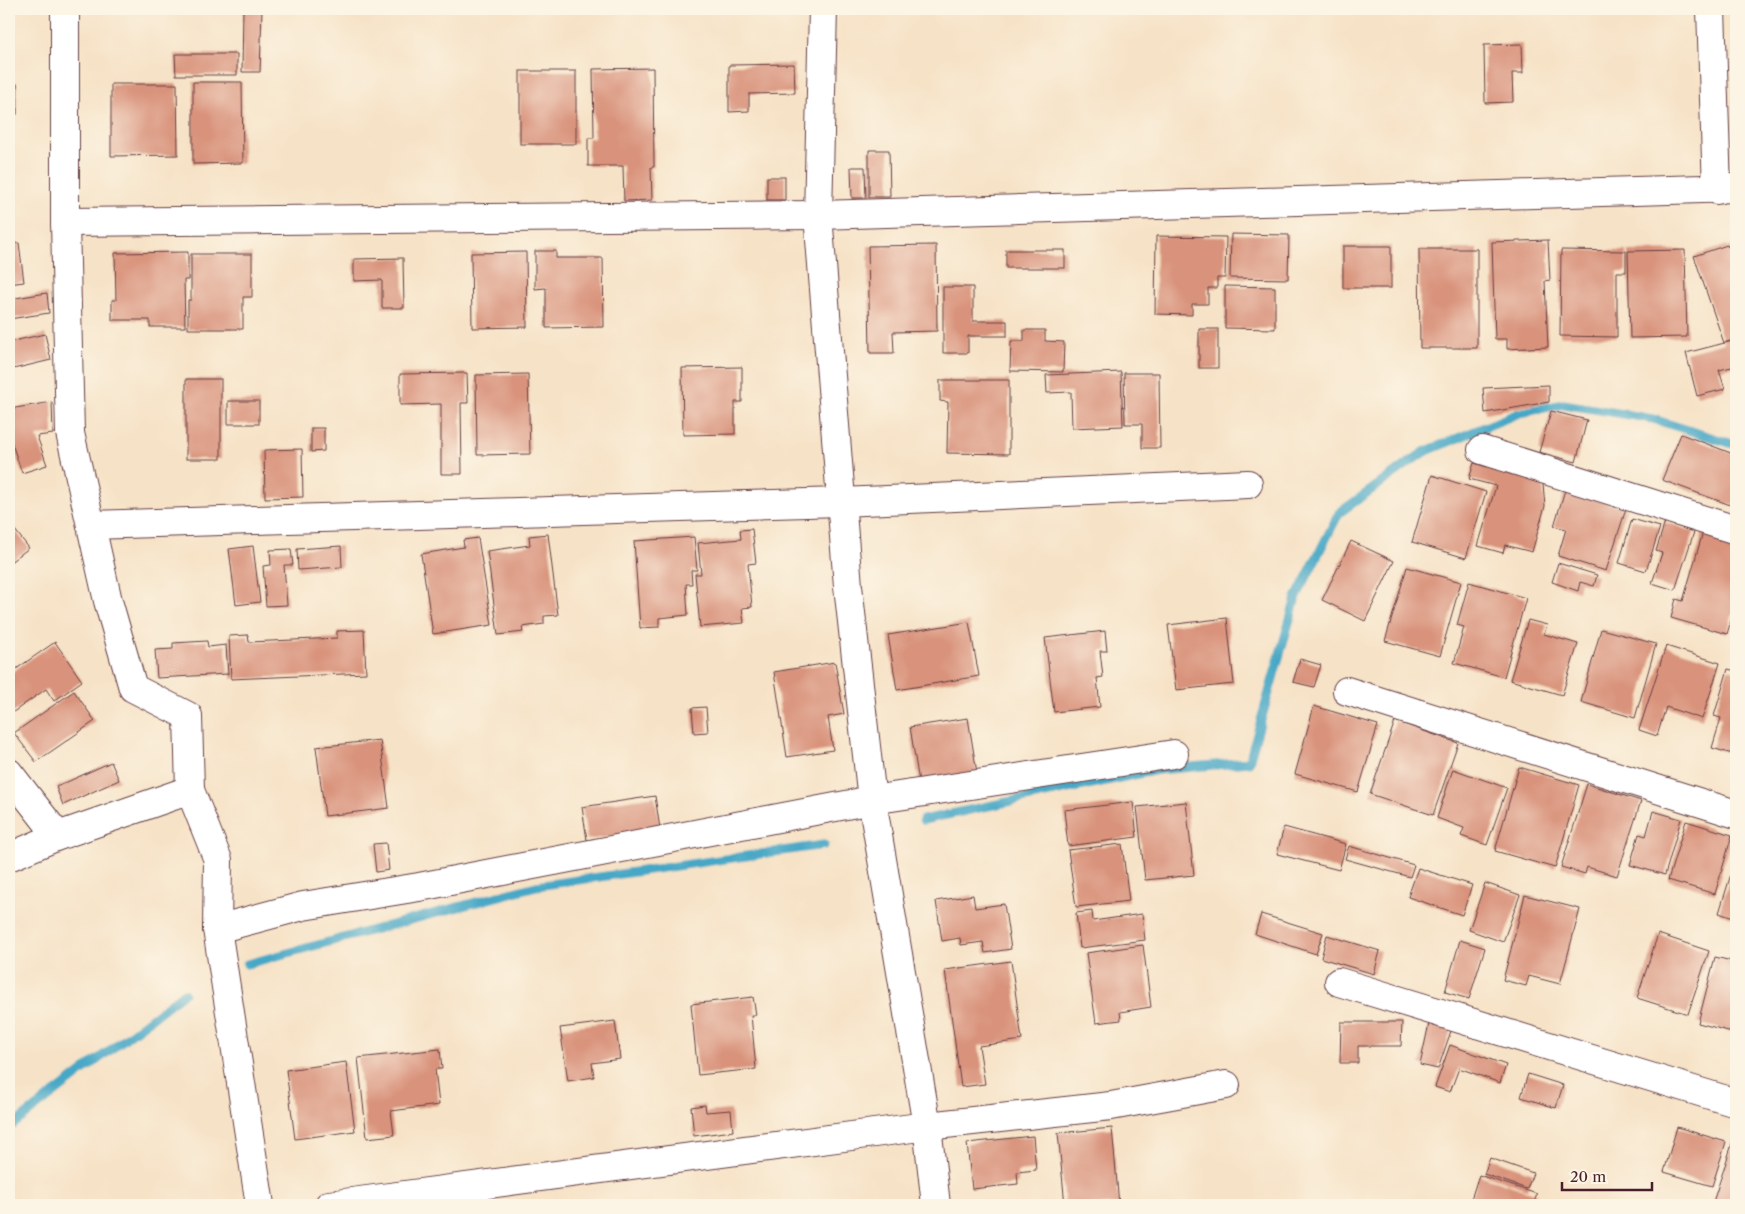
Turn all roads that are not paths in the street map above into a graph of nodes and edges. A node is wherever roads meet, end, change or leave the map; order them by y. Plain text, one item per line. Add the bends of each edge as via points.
1 (65, 9) edge
2 (823, 9) edge
3 (1710, 9) edge
4 (1726, 189) edge
5 (818, 215) junction
6 (65, 222) junction
7 (1482, 450) dead end
8 (1248, 484) dead end
9 (841, 502) junction
10 (91, 525) junction
11 (1736, 530) edge
12 (1347, 691) dead end
13 (1174, 754) dead end
14 (9, 772) edge
15 (190, 790) junction
16 (872, 800) junction
17 (1736, 814) edge
18 (58, 836) junction
19 (9, 857) edge
20 (217, 929) junction
21 (1339, 982) dead end
22 (1226, 1085) dead end
23 (1736, 1103) edge
24 (927, 1126) junction
25 (260, 1205) edge
26 (329, 1205) edge
27 (936, 1205) edge

1 - 6 street
2 - 5 street
3 - 4 street
4 - 5 street
5 - 6 street
5 - 9 street
6 - 10 street via 70,433
7 - 11 street
8 - 9 street
9 - 10 street
9 - 16 street
10 - 15 street via 108,601 133,688 188,716
12 - 17 street
13 - 16 street
14 - 18 street
15 - 18 street
15 - 20 street via 218,860
16 - 20 street via 419,887 303,906
16 - 24 street
18 - 19 street
20 - 25 street
21 - 23 street
22 - 24 street via 1111,1106
24 - 26 street
24 - 27 street

